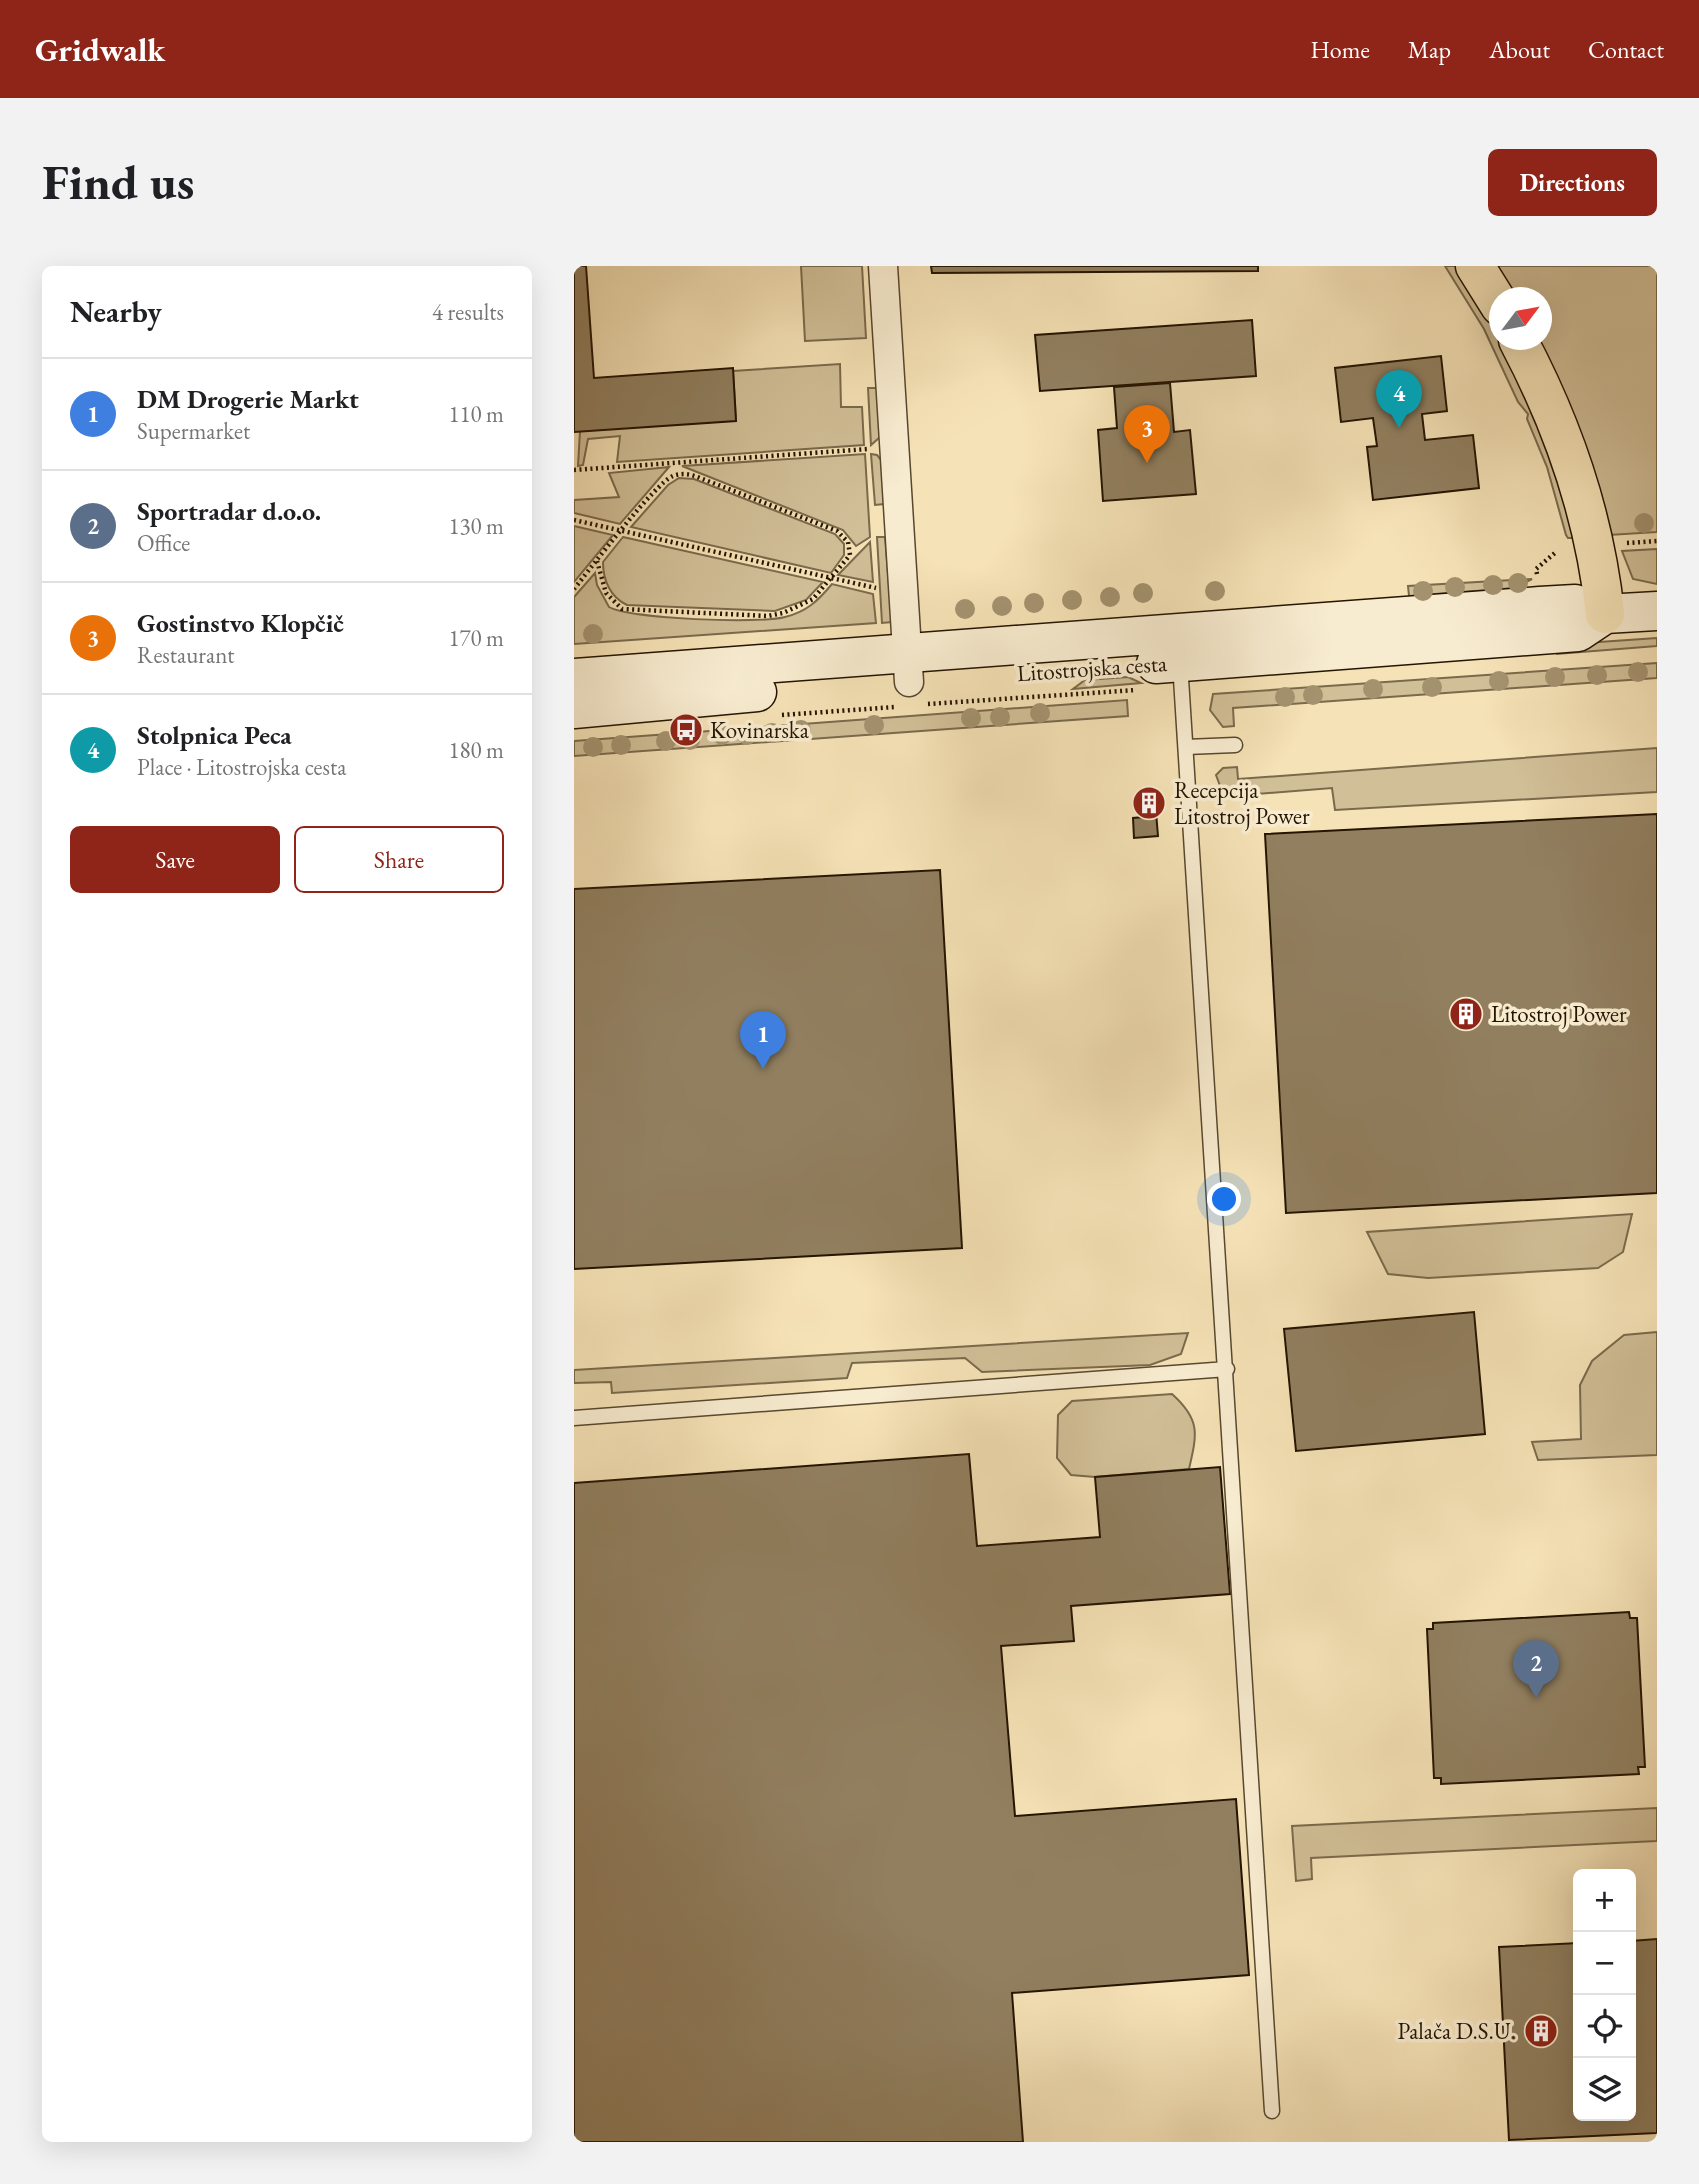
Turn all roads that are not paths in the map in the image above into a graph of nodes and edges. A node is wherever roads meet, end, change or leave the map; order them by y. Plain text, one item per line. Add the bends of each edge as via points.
1 (883, 266) edge
2 (1475, 266) edge
3 (1489, 288) edge
4 (1522, 350) edge
5 (1657, 611) edge
6 (1605, 614) junction
7 (1180, 661) junction
8 (574, 678) edge
9 (909, 687) junction
10 (574, 709) edge
11 (1236, 744) dead end
12 (1186, 747) junction
13 (1227, 1368) junction
14 (574, 1418) edge
15 (1272, 2111) dead end

1 - 9 street
2 - 3 highway
4 - 6 highway via 1569,458 1594,535
5 - 6 main road, Litostrojska cesta
6 - 7 main road, Litostrojska cesta via 1578,632 1403,632
7 - 9 main road, Litostrojska cesta
7 - 12 lane
8 - 9 main road, Litostrojska cesta
9 - 10 main road, Litostrojska cesta via 737,693
11 - 12 lane
12 - 13 lane
13 - 14 lane
13 - 15 lane

